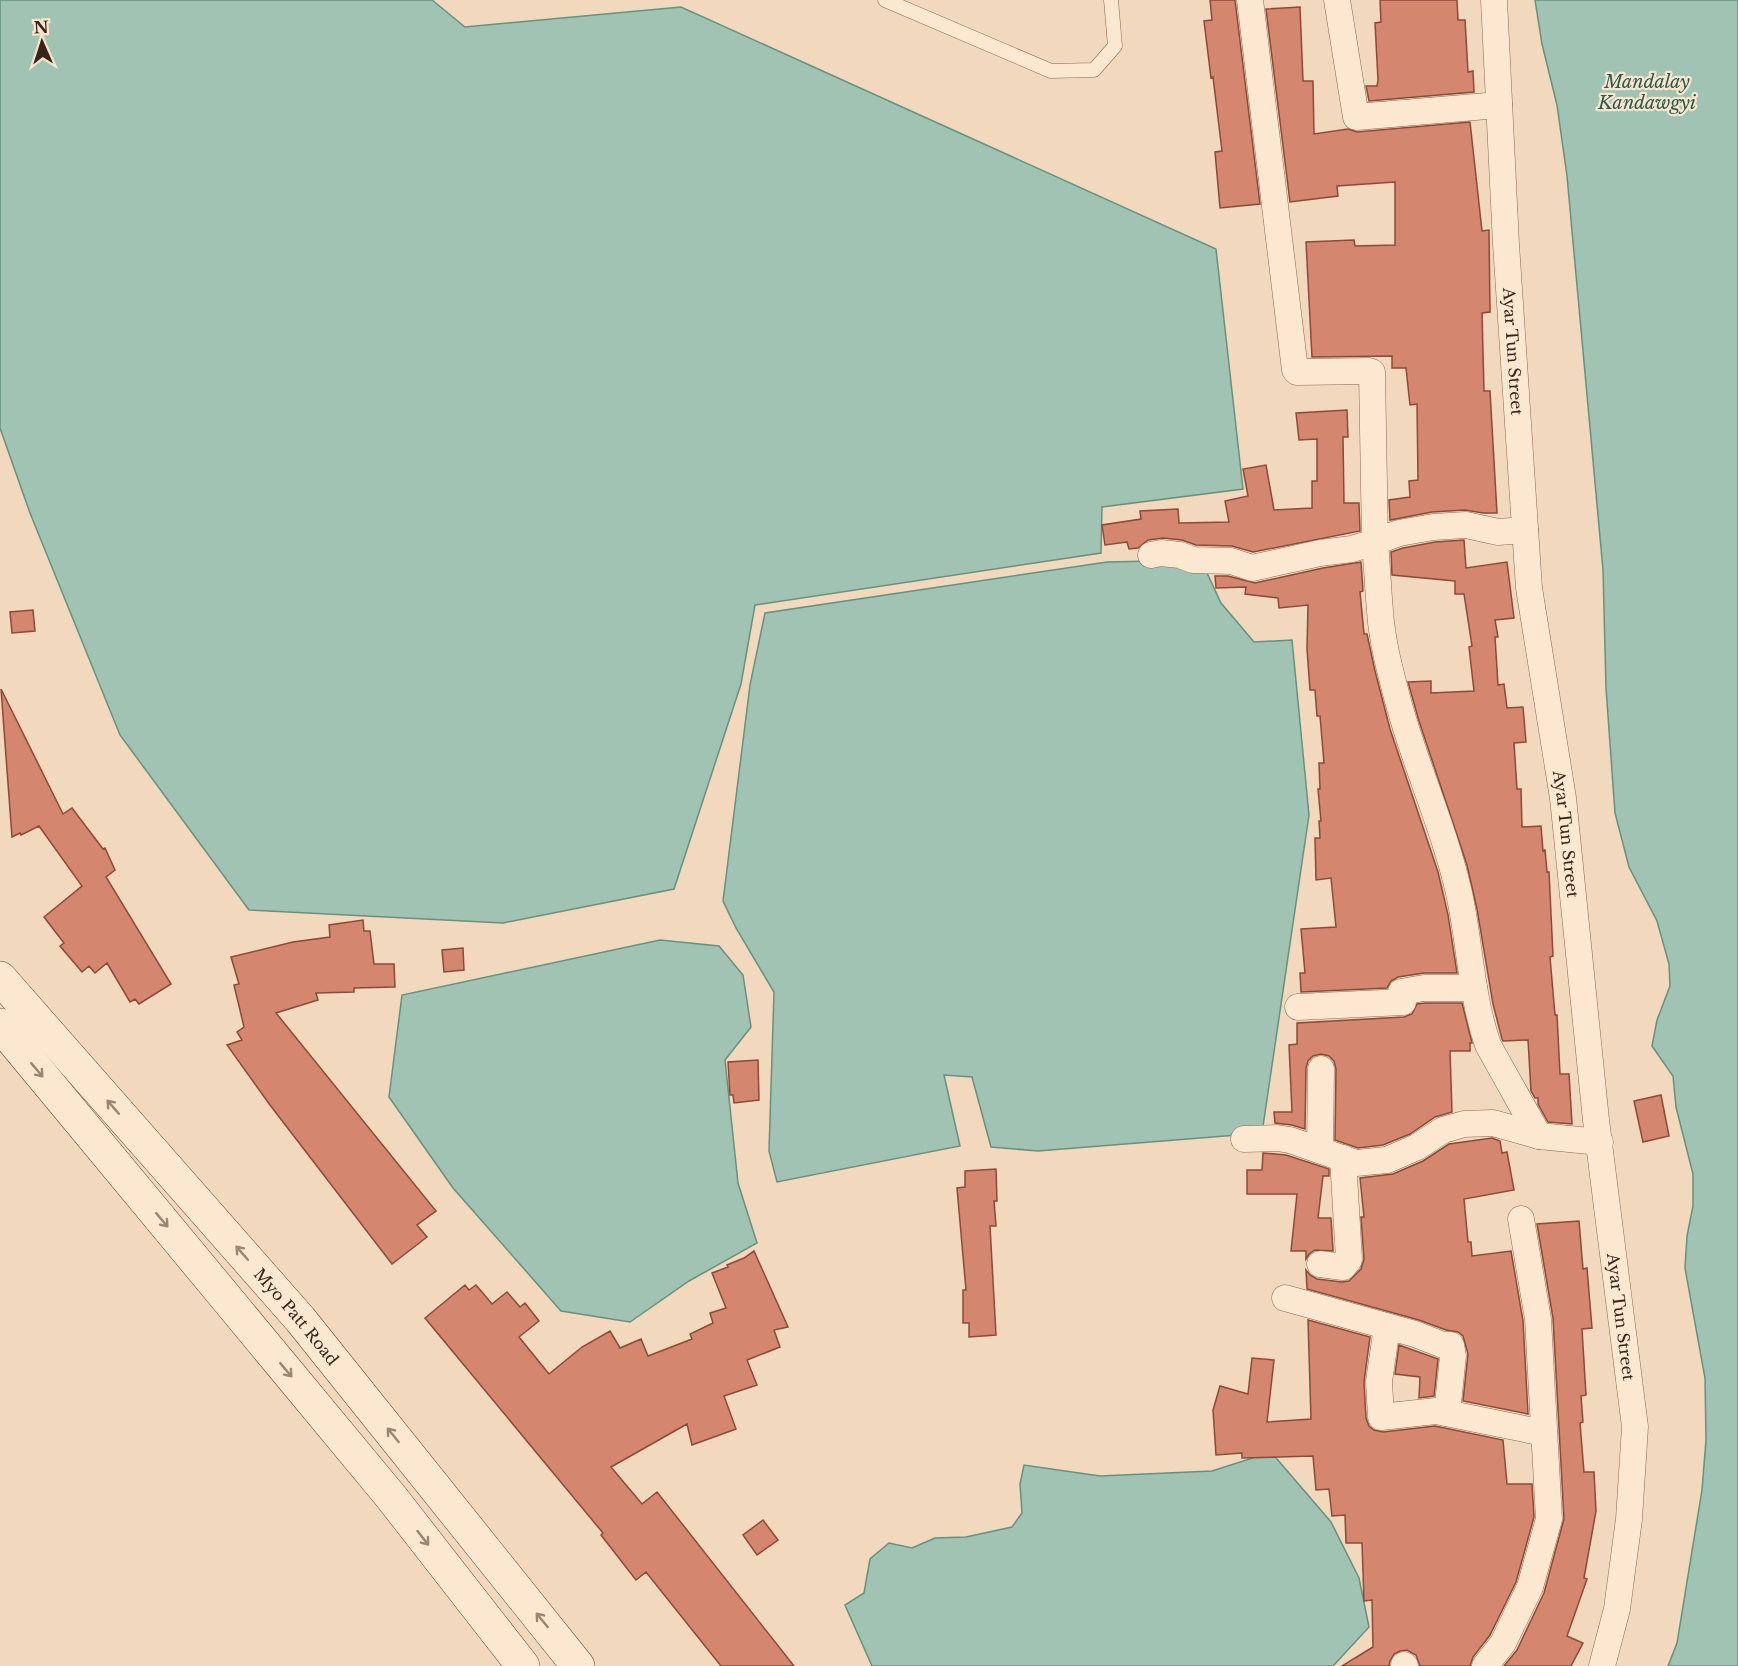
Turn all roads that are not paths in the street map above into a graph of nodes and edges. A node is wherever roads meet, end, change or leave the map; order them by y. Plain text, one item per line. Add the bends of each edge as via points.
1 (885, 0) edge
2 (1111, 0) edge
3 (1250, 0) edge
4 (1337, 0) edge
5 (1494, 0) edge
6 (1499, 105) junction
7 (1525, 530) junction
8 (1375, 542) junction
9 (1151, 555) dead end
10 (0, 978) edge
11 (1474, 988) junction
12 (1298, 1007) dead end
13 (0, 1025) edge
14 (1321, 1069) dead end
15 (1539, 1136) junction
16 (1244, 1139) dead end
17 (1600, 1142) junction
18 (1332, 1154) junction
19 (1521, 1219) dead end
20 (1320, 1264) dead end
21 (1285, 1298) dead end
22 (1387, 1327) junction
23 (1448, 1413) junction
24 (1544, 1432) junction
25 (425, 1475) junction
26 (392, 1498) junction
27 (523, 1666) edge
28 (578, 1666) edge
29 (1485, 1666) edge
30 (1602, 1666) edge

1 - 2 lane via 1051,71 1094,70 1115,46
3 - 8 street via 1295,370 1372,372
4 - 6 street via 1356,117
5 - 6 street, Ayar Tun Street
6 - 7 street, Ayar Tun Street
7 - 8 street via 1498,532 1466,525 1433,527
7 - 17 street, Ayar Tun Street via 1529,588 1563,798
8 - 9 street via 1252,568 1231,561
8 - 11 street via 1385,648 1398,702 1459,892
25 -> 10 main road, Myo Patt Road via 300,1319
11 - 12 street via 1401,992 1402,1002
11 - 15 street via 1488,1045
13 -> 26 main road
14 - 18 street
15 - 17 street
15 - 18 street via 1493,1123 1464,1124 1443,1130 1387,1160 1356,1163
16 - 18 street via 1290,1140
17 - 30 street, Ayar Tun Street via 1635,1427 1629,1519 1617,1609
18 - 20 street via 1348,1260 1344,1267
19 - 24 street via 1538,1319
21 - 22 street
22 - 23 street via 1451,1345
22 - 23 street via 1379,1381 1381,1417
23 - 24 street
24 - 29 street via 1549,1520 1530,1587 1503,1642
25 - 26 main road
28 -> 25 main road, Myo Patt Road
26 -> 27 main road

